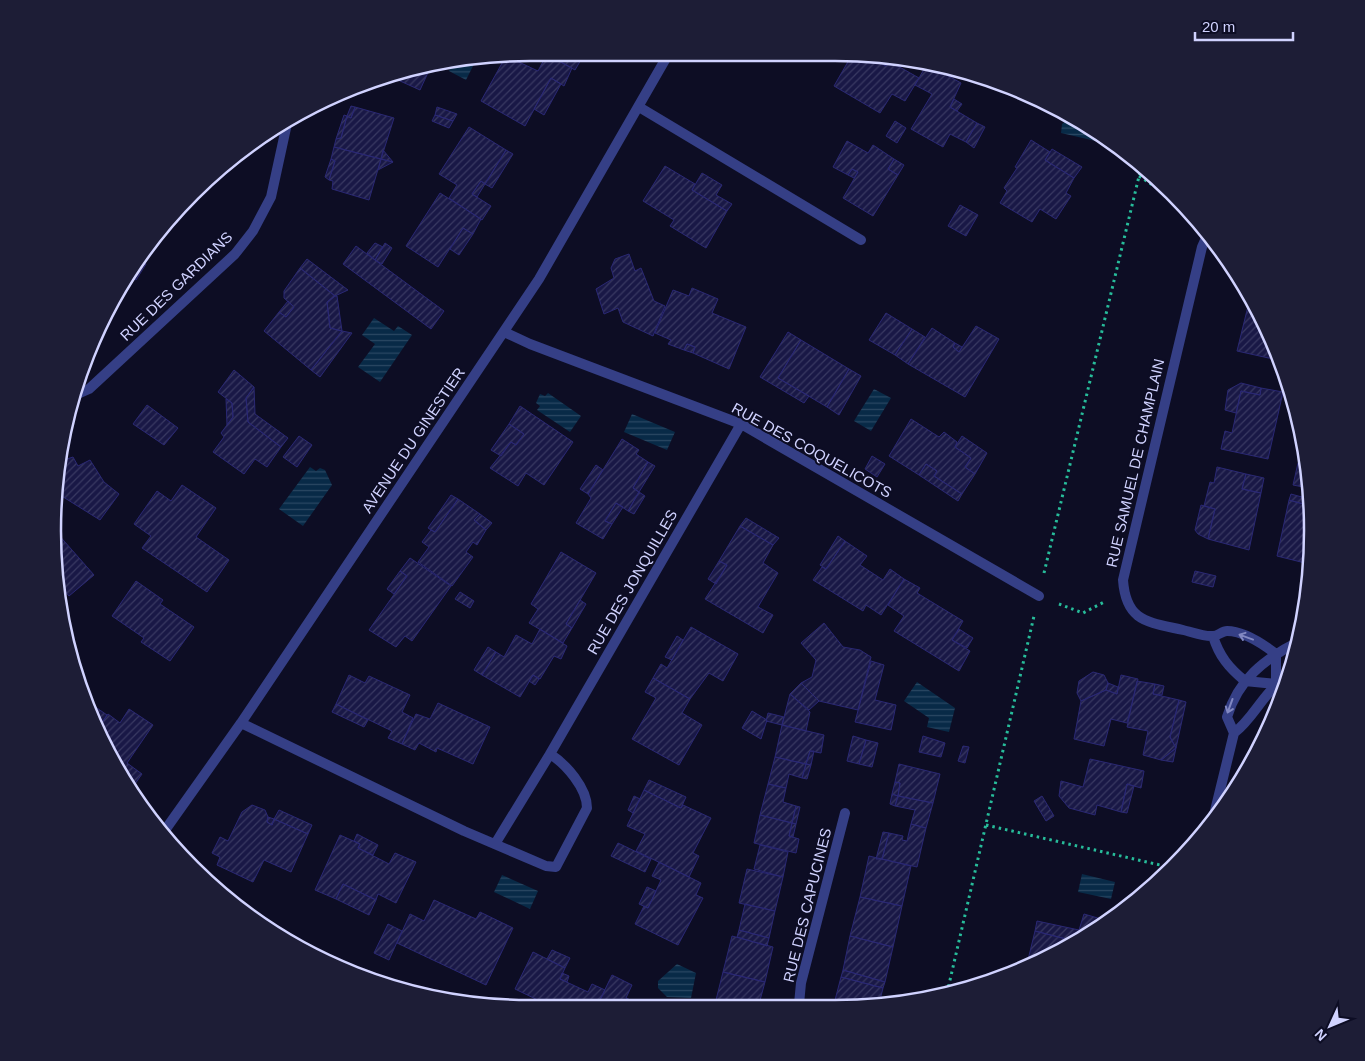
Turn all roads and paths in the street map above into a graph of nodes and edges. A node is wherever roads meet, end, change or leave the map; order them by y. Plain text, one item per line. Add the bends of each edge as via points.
1 (664, 61) edge
2 (638, 107) junction
3 (286, 130) edge
4 (1139, 176) dead end
5 (1148, 182) edge
6 (861, 240) dead end
7 (1204, 242) edge
8 (504, 332) junction
9 (82, 392) edge
10 (740, 424) junction
11 (1124, 592) junction
12 (1039, 596) joint
13 (1213, 636) junction
14 (1289, 647) edge
15 (1276, 654) junction
16 (1245, 681) junction
17 (1276, 684) junction
18 (241, 723) junction
19 (1234, 733) junction
20 (550, 754) junction
21 (1217, 802) edge
22 (846, 813) dead end
23 (986, 825) dead end
24 (167, 827) edge
25 (495, 844) junction
26 (1162, 866) edge
27 (799, 1000) edge

1 - 2 street, AVENUE DU GINESTIER
2 - 6 street
2 - 8 street, AVENUE DU GINESTIER via 539,279
3 - 9 street, RUE DES GARDIANS via 271,197 235,254
4 - 5 path
7 - 11 street, RUE SAMUEL DE CHAMPLAIN via 1123,580
8 - 10 street, RUE DES COQUELICOTS
8 - 18 street, AVENUE DU GINESTIER
10 - 12 street, RUE DES COQUELICOTS
10 - 20 street, RUE DES JONQUILLES
11 - 12 path via 1083,614
11 - 13 street via 1128,606 1139,617
15 -> 13 street via 1254,640 1227,631
13 - 16 street via 1228,667
14 - 15 street
15 - 16 street
15 - 17 street
16 - 17 street
16 -> 19 street via 1232,700 1226,718
17 - 19 street
18 - 24 street, AVENUE DU GINESTIER
18 - 25 street
19 - 21 street
20 - 25 street, RUE DES JONQUILLES
20 - 25 street via 562,762 587,799 587,808 560,863 556,867 546,866
22 - 27 street, RUE DES CAPUCINES via 801,983
23 - 26 path

